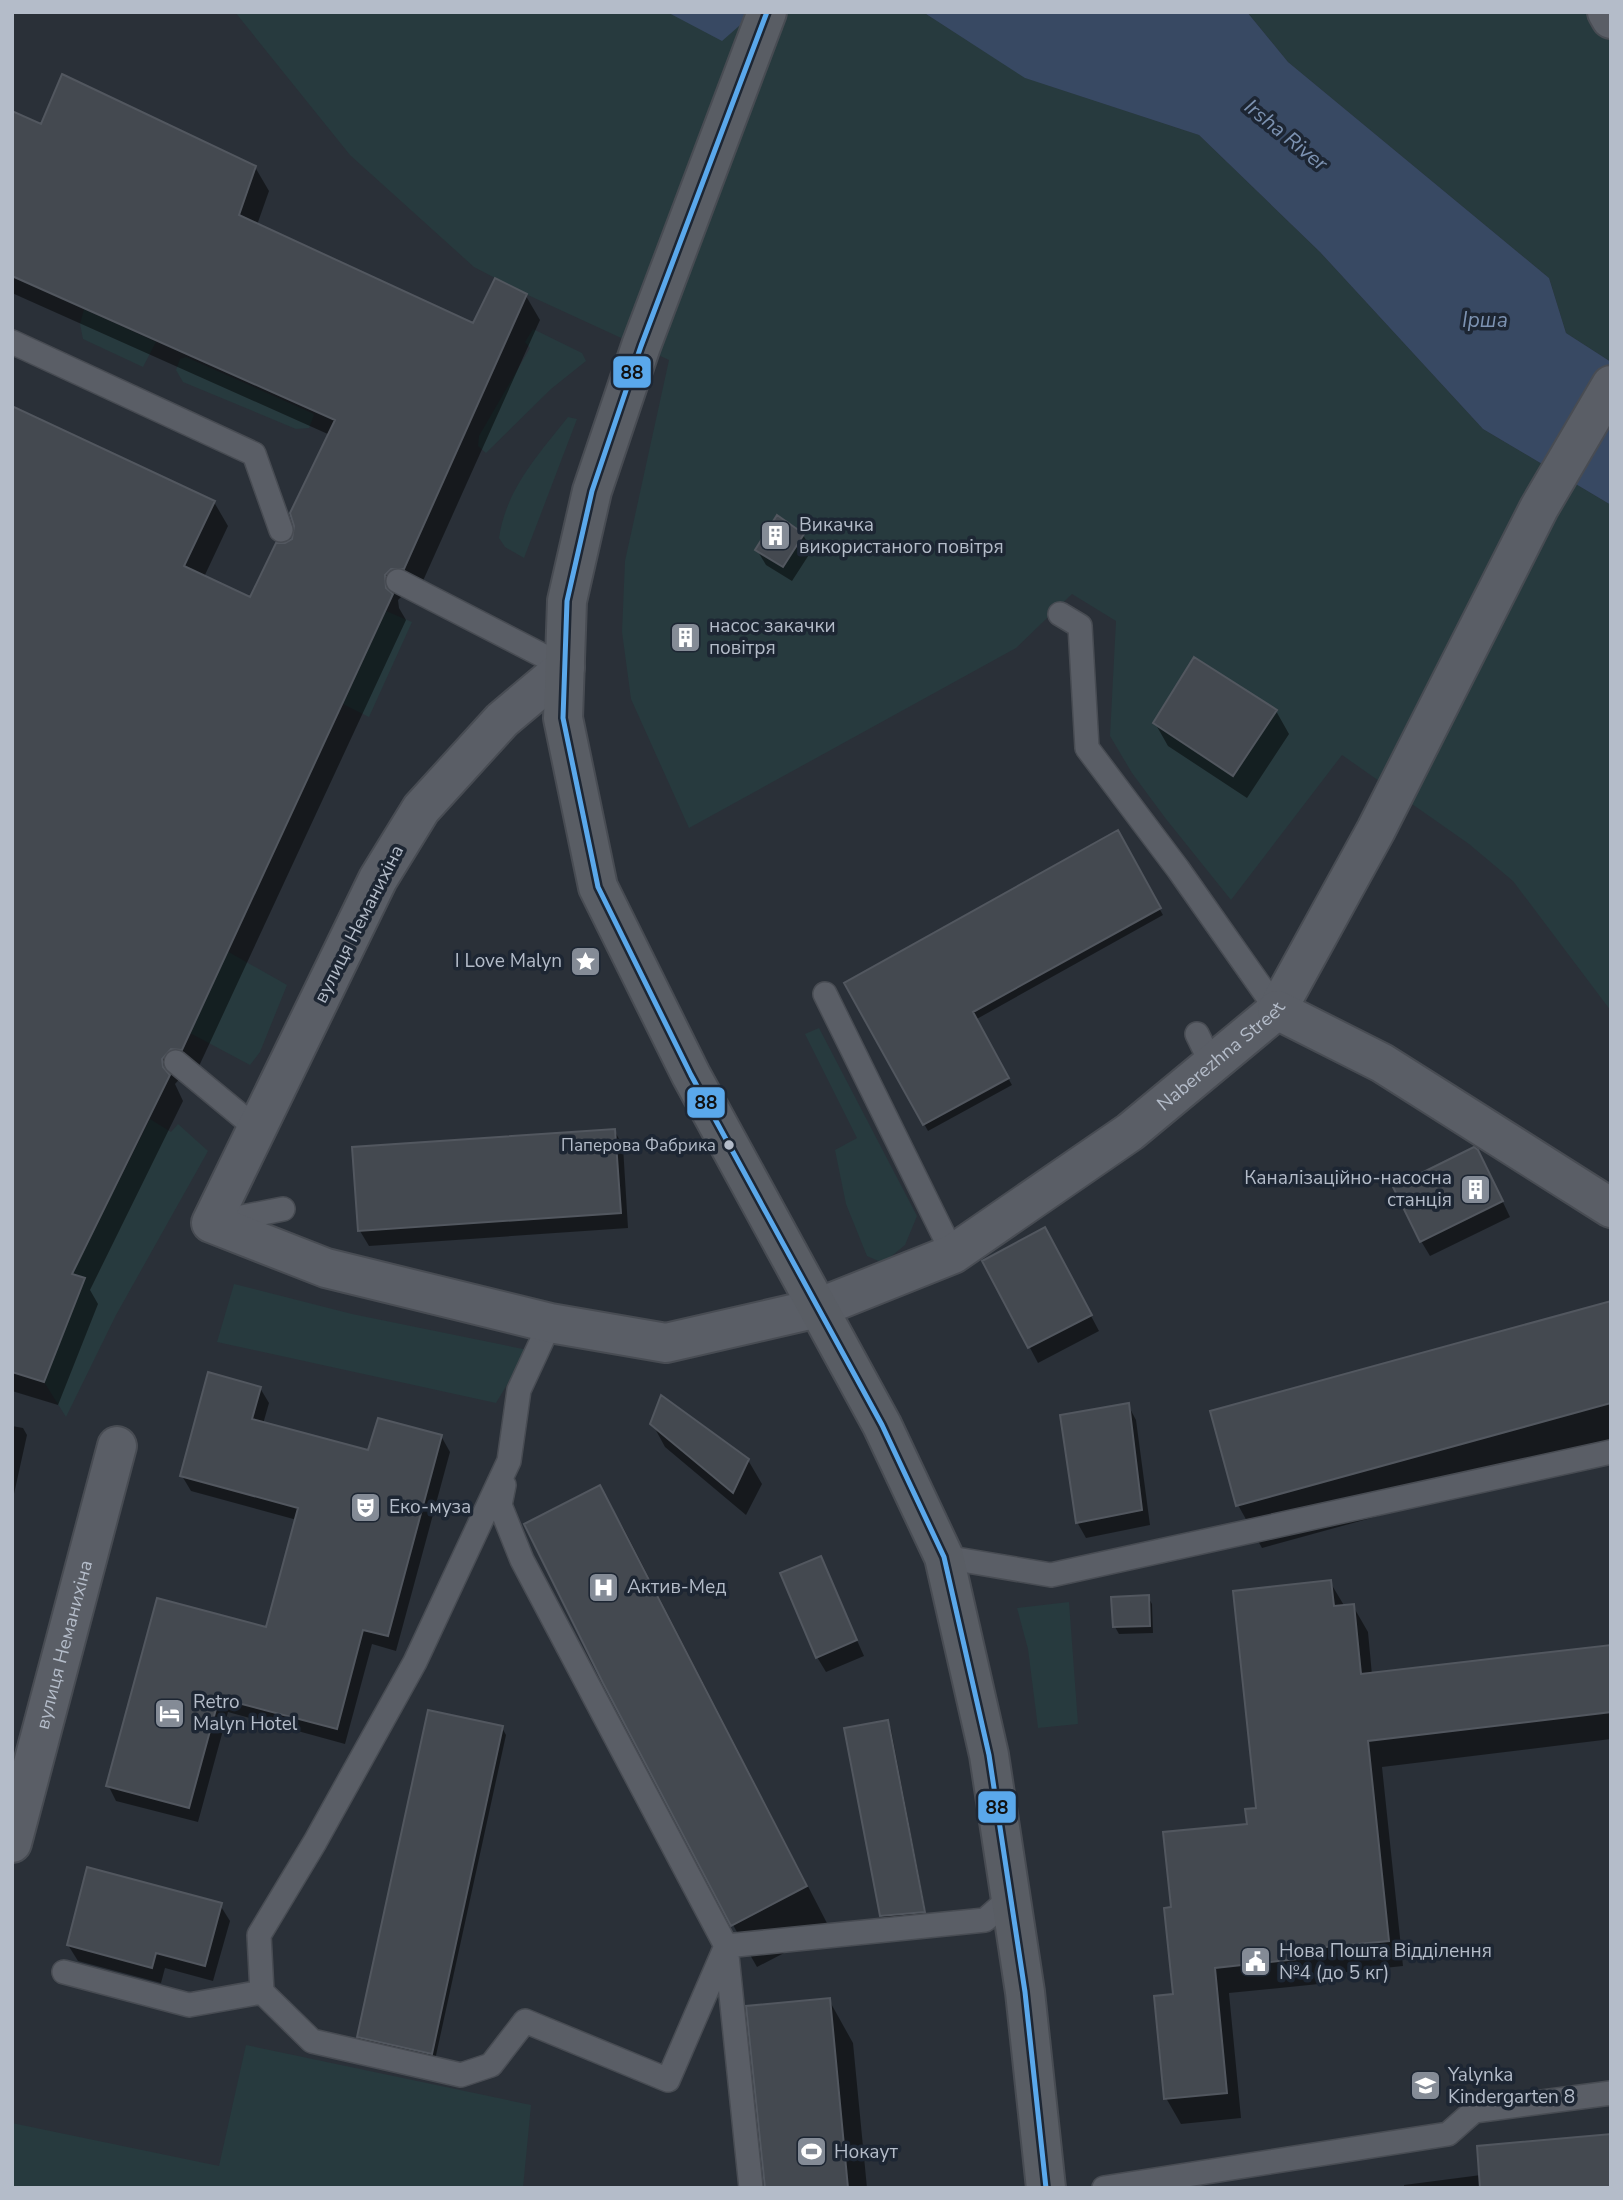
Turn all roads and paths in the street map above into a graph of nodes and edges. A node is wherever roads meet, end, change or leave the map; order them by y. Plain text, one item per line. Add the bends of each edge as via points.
1 (767, 12) edge
2 (1607, 12) edge
3 (1611, 19) edge
4 (12, 342) edge
5 (1611, 385) edge
6 (281, 530) dead end
7 (398, 581) dead end
8 (1060, 614) dead end
9 (565, 667) junction
10 (825, 994) dead end
11 (1277, 1010) junction
12 (176, 1062) dead end
13 (257, 1129) junction
14 (1611, 1208) edge
15 (283, 1209) dead end
16 (211, 1223) junction
17 (953, 1254) junction
18 (818, 1308) junction
19 (550, 1324) junction
20 (117, 1446) dead end
21 (1611, 1452) edge
22 (509, 1461) junction
23 (944, 1557) junction
24 (14, 1832) edge
25 (1011, 1897) junction
26 (726, 1946) junction
27 (64, 1972) dead end
28 (262, 1992) junction
29 (1611, 2093) edge
30 (751, 2188) edge
31 (1045, 2188) edge
32 (1104, 2188) edge

1 - 9 main road via 641,346 592,491 567,601
2 - 3 street
4 - 6 lane via 254,454
5 - 11 street via 1539,508 1376,831
7 - 9 lane
8 - 11 lane via 1080,626 1087,748
9 - 13 street, вулиця Неманихіна via 502,720 421,809 378,879
9 - 18 main road via 563,718 598,887 691,1075
10 - 17 lane
11 - 14 street, Naberezhna Street via 1382,1063
11 - 17 street, Naberezhna Street via 1204,1049 1130,1132
12 - 13 lane
13 - 16 street, вулиця Неманихіна
15 - 16 lane
16 - 19 street, Naberezhna Street via 326,1268
17 - 18 street, Naberezhna Street
18 - 19 street, Naberezhna Street via 666,1343
18 - 23 main road via 882,1425
19 - 22 lane via 519,1390
20 - 24 street, вулиця Неманихіна
21 - 23 lane via 1051,1575
22 - 26 lane via 500,1506 522,1560
22 - 28 lane via 415,1662 259,1935
23 - 25 main road via 989,1755
25 - 26 lane via 985,1920
25 - 31 main road
26 - 28 lane via 668,2080 525,2021 491,2065 461,2075 312,2041
26 - 30 lane
27 - 28 lane via 189,2004
29 - 32 lane via 1475,2111 1448,2134

